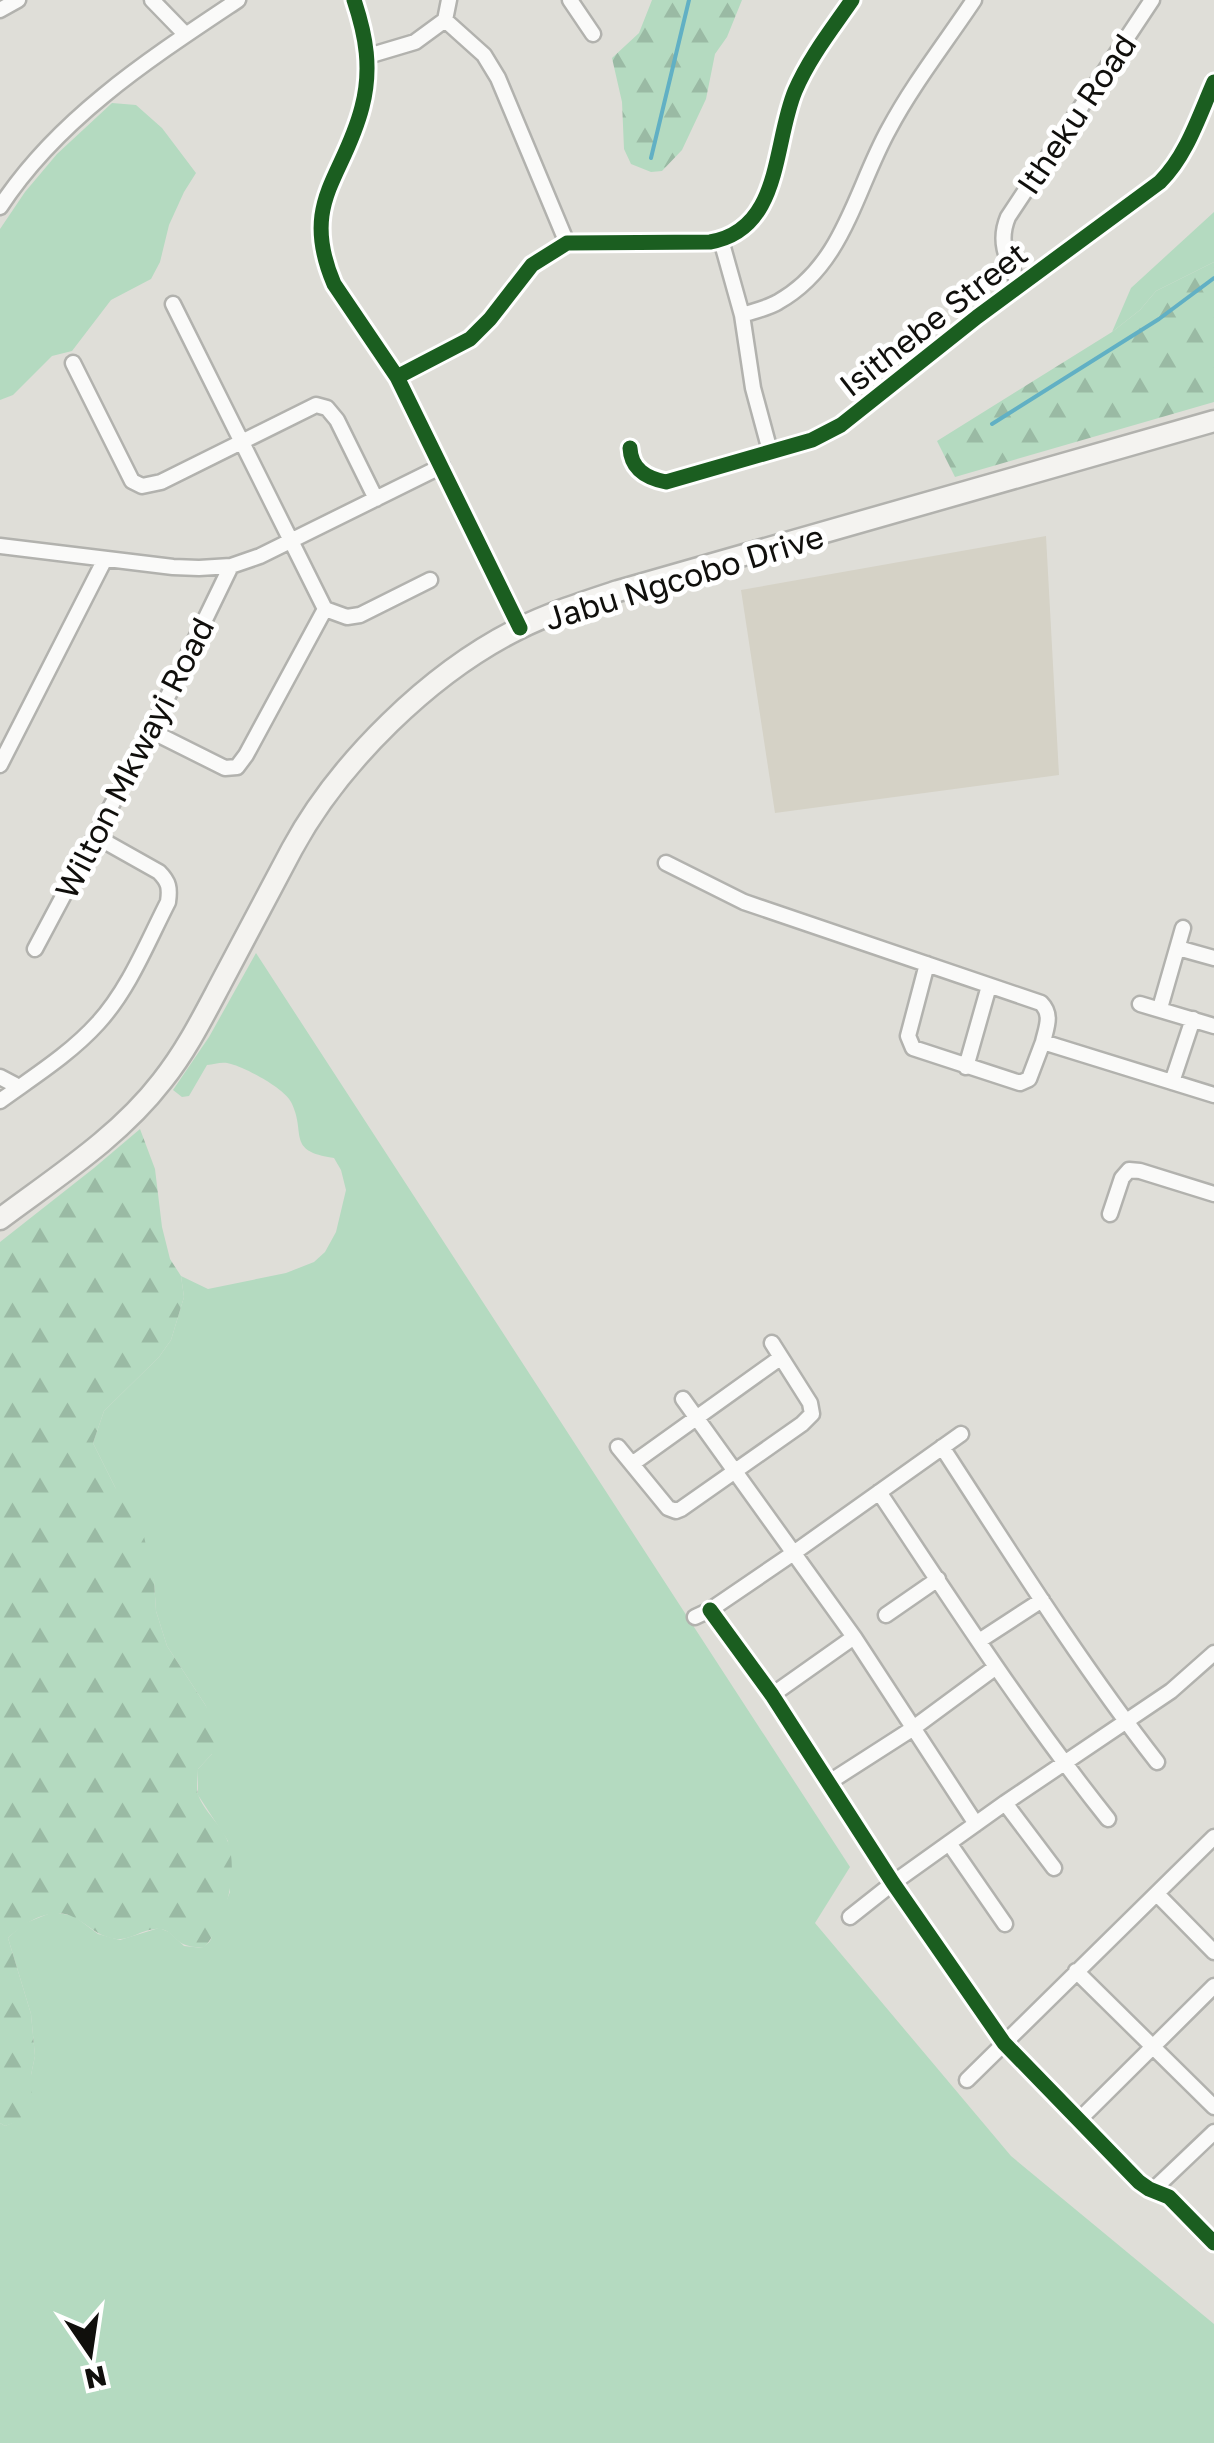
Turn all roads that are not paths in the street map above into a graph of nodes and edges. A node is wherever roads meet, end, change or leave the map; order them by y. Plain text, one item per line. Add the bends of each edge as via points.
1 (18, 0) edge
2 (152, 0) edge
3 (238, 0) edge
4 (354, 0) edge
5 (450, 0) edge
6 (570, 0) edge
7 (852, 0) edge
8 (974, 0) edge
9 (1152, 0) edge
10 (0, 10) edge
11 (446, 20) junction
12 (593, 34) dead end
13 (186, 35) junction
14 (368, 56) junction
15 (1214, 82) edge
16 (0, 208) edge
17 (721, 240) junction
18 (568, 243) junction
19 (1019, 284) junction
20 (173, 304) dead end
21 (742, 314) junction
22 (73, 363) dead end
23 (397, 378) junction
24 (1214, 421) edge
25 (241, 440) junction
26 (630, 448) dead end
27 (770, 451) junction
28 (442, 466) junction
29 (376, 498) junction
30 (292, 541) junction
31 (0, 546) edge
32 (105, 558) junction
33 (231, 566) junction
34 (430, 580) dead end
35 (325, 608) junction
36 (520, 628) junction
37 (151, 731) junction
38 (0, 765) edge
39 (95, 836) junction
40 (666, 863) dead end
41 (1183, 928) dead end
42 (1178, 948) junction
43 (35, 949) dead end
44 (1214, 958) edge
45 (926, 964) junction
46 (989, 986) junction
47 (1140, 1004) dead end
48 (1160, 1008) junction
49 (1192, 1019) junction
50 (1214, 1026) edge
51 (1043, 1042) junction
52 (966, 1067) junction
53 (0, 1077) edge
54 (1172, 1082) junction
55 (19, 1087) junction
56 (1214, 1095) edge
57 (0, 1101) edge
58 (1214, 1194) edge
59 (1110, 1214) dead end
60 (0, 1219) edge
61 (772, 1344) dead end
62 (780, 1358) junction
63 (683, 1399) dead end
64 (696, 1418) junction
65 (962, 1434) dead end
66 (618, 1447) dead end
67 (942, 1447) junction
68 (632, 1464) junction
69 (737, 1471) junction
70 (879, 1492) junction
71 (795, 1552) junction
72 (938, 1579) junction
73 (1042, 1600) junction
74 (710, 1610) junction
75 (886, 1615) dead end
76 (695, 1618) dead end
77 (854, 1637) junction
78 (979, 1641) junction
79 (1214, 1653) edge
80 (996, 1667) junction
81 (772, 1695) junction
82 (1126, 1723) junction
83 (912, 1729) junction
84 (1156, 1762) dead end
85 (1064, 1764) junction
86 (828, 1783) junction
87 (1005, 1803) junction
88 (1108, 1820) dead end
89 (976, 1824) junction
90 (1214, 1837) edge
91 (950, 1842) junction
92 (1054, 1868) dead end
93 (892, 1883) junction
94 (1157, 1894) junction
95 (850, 1917) dead end
96 (1006, 1924) dead end
97 (1214, 1952) edge
98 (1076, 1971) junction
99 (1214, 1986) edge
100 (1004, 2043) junction
101 (1154, 2047) junction
102 (967, 2080) dead end
103 (1214, 2108) edge
104 (1078, 2121) junction
105 (1214, 2132) edge
106 (1152, 2190) junction
107 (1214, 2243) edge

1 - 10 street
2 - 13 street
3 - 13 street
4 - 14 street
5 - 11 street
6 - 12 street
7 - 17 street via 794,94 762,206
8 - 21 street via 890,126 832,251 776,304
9 - 19 street, Itheku Road via 1008,217 1003,249
11 - 14 street via 414,42
11 - 18 street via 498,78
13 - 16 street via 66,129
14 - 23 street via 363,104 322,206 322,246 334,284
15 - 19 street, Isithebe Street via 1170,172
17 - 18 street
17 - 21 street
18 - 23 street via 532,266 470,339
19 - 27 street, Isithebe Street via 841,426
20 - 25 street
21 - 27 street
22 - 25 street via 125,468 142,486
23 - 28 street
24 - 36 main road, Jabu Ngcobo Drive via 618,591
25 - 29 street via 322,406 337,420
25 - 30 street
26 - 27 street, Isithebe Street via 638,470 666,482
28 - 29 street
28 - 36 street
29 - 30 street
30 - 33 street
30 - 35 street
31 - 32 street
32 - 33 street
32 - 38 street
33 - 37 street, Wilton Mkwayi Road
34 - 35 street via 360,615
35 - 37 street via 238,766 225,768
36 - 60 main road, Jabu Ngcobo Drive via 416,700 351,765 295,844 161,1083 120,1126
37 - 39 street, Wilton Mkwayi Road
39 - 43 street, Wilton Mkwayi Road
39 - 55 street via 160,872 169,886 168,902 99,1022
40 - 45 street via 744,902
41 - 42 street
42 - 44 street
42 - 48 street
45 - 46 street
45 - 52 street via 908,1042
46 - 51 street via 1046,1008
46 - 52 street
47 - 48 street
48 - 49 street
49 - 50 street
49 - 54 street
51 - 52 street via 1032,1075 1022,1083
51 - 54 street
53 - 55 street
54 - 56 street
55 - 57 street
58 - 59 street via 1128,1170
61 - 62 street
62 - 64 street
62 - 69 street via 812,1414
63 - 64 street
64 - 68 street
64 - 69 street
65 - 67 street
66 - 68 street
67 - 70 street
67 - 73 street
68 - 69 street via 676,1510
69 - 71 street
70 - 71 street
70 - 72 street
71 - 74 street
71 - 77 street
72 - 75 street
72 - 78 street
73 - 78 street
73 - 82 street
74 - 76 street
74 - 81 street
77 - 81 street
77 - 83 street
78 - 80 street
79 - 82 street
80 - 83 street
80 - 85 street
81 - 86 street
82 - 84 street
82 - 85 street
83 - 86 street
83 - 89 street
85 - 87 street
85 - 88 street
86 - 93 street
87 - 89 street
87 - 92 street
89 - 91 street
90 - 94 street
91 - 93 street
91 - 96 street
93 - 95 street
93 - 100 street
94 - 97 street
94 - 98 street
98 - 100 street
98 - 101 street
99 - 101 street
100 - 102 street
100 - 104 street
101 - 103 street
101 - 104 street
104 - 106 street
105 - 106 street
106 - 107 street via 1169,2197

